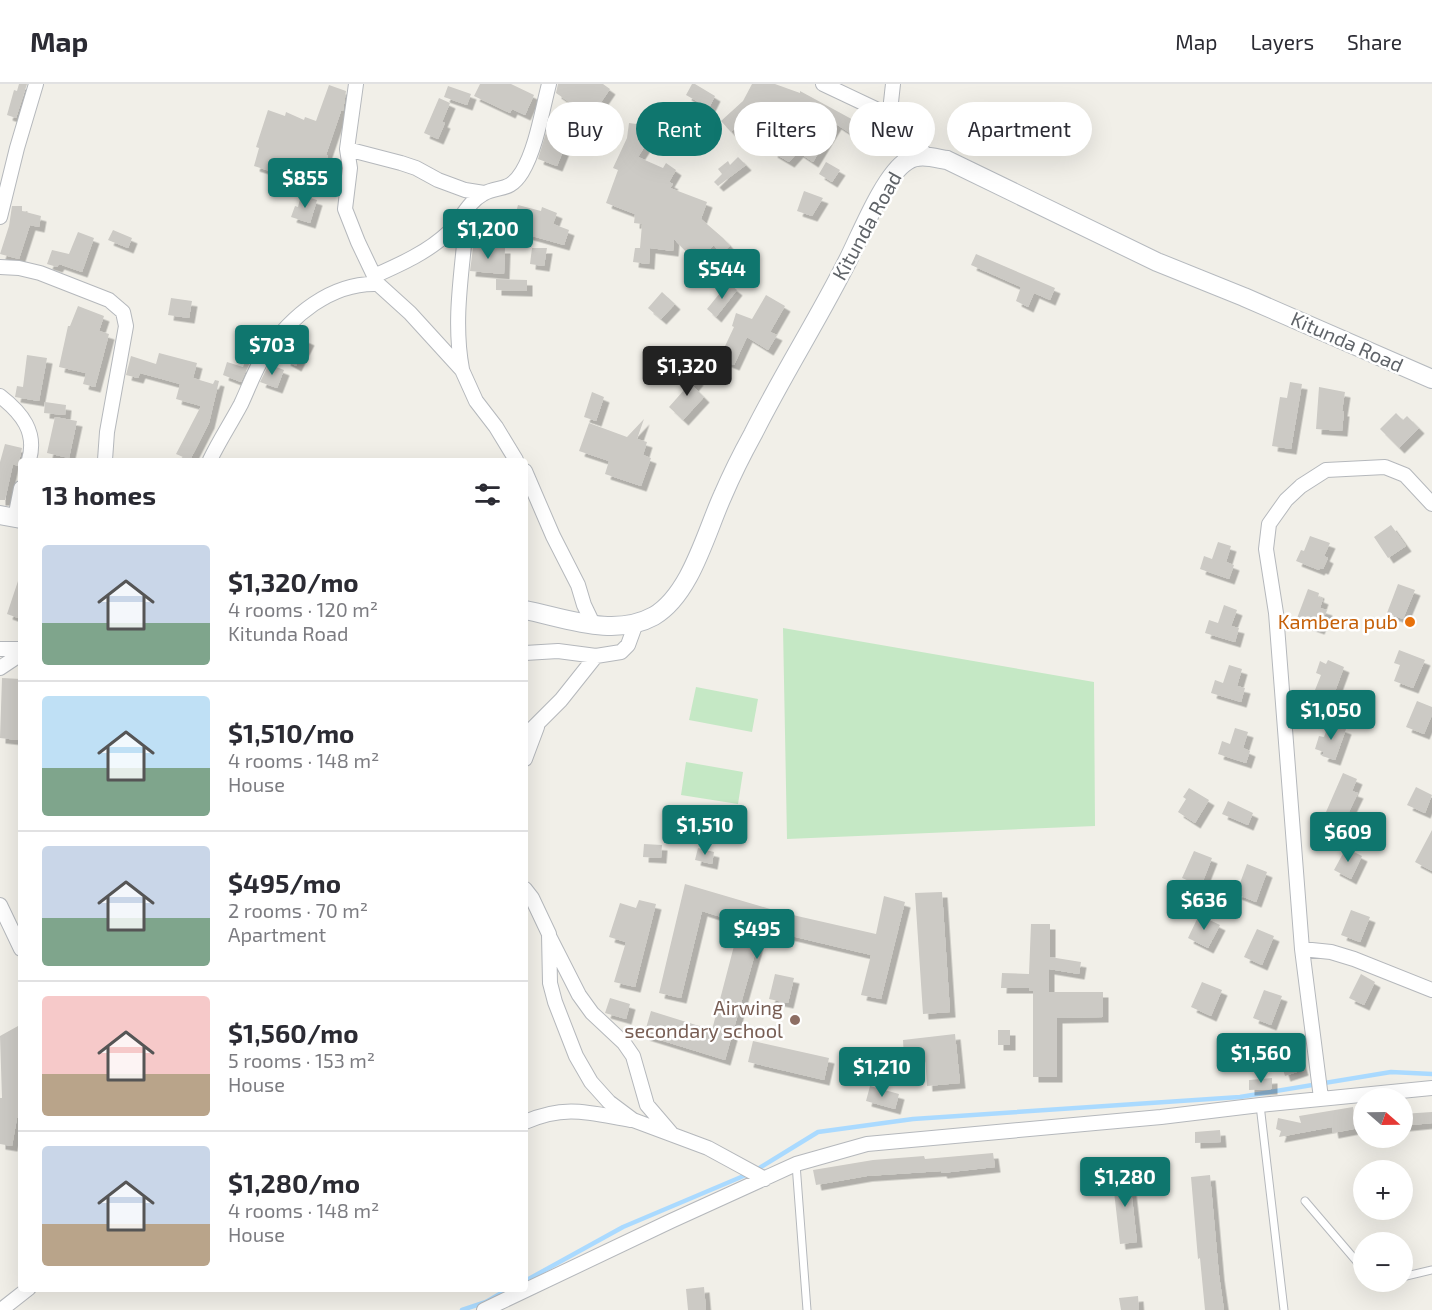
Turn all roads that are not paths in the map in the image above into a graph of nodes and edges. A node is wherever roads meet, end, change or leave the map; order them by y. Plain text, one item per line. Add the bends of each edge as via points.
1 (36, 84) edge
2 (356, 84) edge
3 (549, 84) edge
4 (823, 84) edge
5 (893, 84) edge
6 (861, 102) edge
7 (891, 102) edge
8 (347, 149) junction
9 (927, 156) joint
10 (484, 193) junction
11 (467, 210) junction
12 (0, 217) edge
13 (0, 267) edge
14 (376, 280) junction
15 (462, 370) junction
16 (1432, 379) edge
17 (0, 396) edge
18 (29, 458) edge
19 (105, 458) edge
20 (211, 458) edge
21 (515, 458) edge
22 (528, 478) edge
23 (18, 498) edge
24 (1432, 504) edge
25 (12, 517) edge
26 (528, 611) edge
27 (636, 623) junction
28 (594, 626) junction
29 (0, 649) edge
30 (18, 651) edge
31 (18, 653) edge
32 (528, 653) edge
33 (596, 656) junction
34 (0, 668) edge
35 (538, 725) junction
36 (528, 733) edge
37 (528, 751) edge
38 (528, 893) edge
39 (0, 904) edge
40 (549, 934) junction
41 (18, 943) edge
42 (1302, 949) junction
43 (1432, 990) edge
44 (1432, 1088) edge
45 (1321, 1098) junction
46 (1260, 1105) junction
47 (633, 1120) junction
48 (528, 1121) edge
49 (672, 1134) junction
50 (796, 1164) junction
51 (765, 1179) junction
52 (1305, 1201) dead end
53 (1353, 1257) edge
54 (1432, 1270) edge
55 (1413, 1274) edge
56 (528, 1289) edge
57 (26, 1292) edge
58 (522, 1292) edge
59 (16, 1305) edge
60 (1, 1310) edge
61 (484, 1310) edge
62 (807, 1310) edge
63 (1284, 1310) edge

1 - 12 street
2 - 8 street
3 - 10 street via 522,172 512,185
4 - 6 street
5 - 7 street
8 - 10 street via 401,163 465,190
8 - 14 street via 350,168 345,209
9 - 16 street, Kitunda Road via 946,160 1157,262
9 - 27 street, Kitunda Road via 903,163 883,192 753,433 698,556 674,598 654,615
10 - 11 street
11 - 14 street via 427,250
11 - 15 street via 457,326
13 - 19 street via 40,273 109,300 123,312 125,335
14 - 15 street
14 - 20 street via 333,292 306,310 278,337 264,356
15 - 21 street via 476,400
17 - 18 street via 26,422 32,438
22 - 28 street
23 - 25 street
24 - 42 street via 1405,475 1384,467 1326,470 1286,500 1269,524 1266,549 1276,613
26 - 28 street, Kitunda Road
27 - 28 street, Kitunda Road
27 - 33 street via 628,645 621,652
29 - 30 street
31 - 34 street
32 - 33 street via 558,651
33 - 35 street
35 - 36 street
35 - 37 street
38 - 40 street
39 - 41 street
40 - 47 street via 553,993 576,1056 591,1082
40 - 49 street via 579,995 633,1056 647,1105
42 - 43 street via 1354,959
42 - 45 street
44 - 45 street
45 - 46 street
46 - 50 street via 867,1144
46 - 63 lane
47 - 48 street via 572,1111
47 - 49 street
49 - 51 street via 726,1156
50 - 51 street
50 - 62 lane
51 - 56 street
52 - 53 lane
54 - 55 lane
57 - 59 street
58 - 61 street
59 - 60 street

